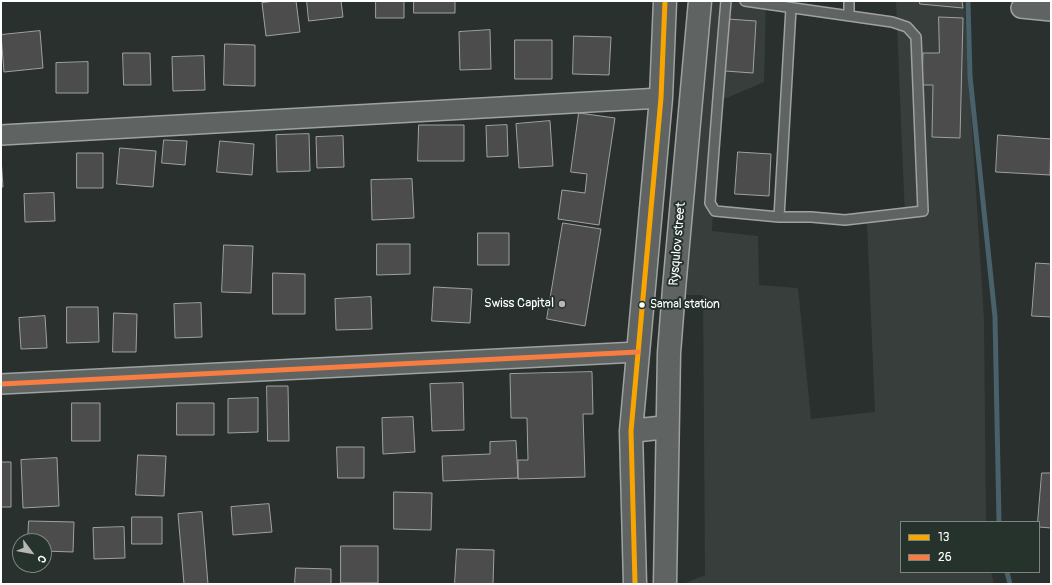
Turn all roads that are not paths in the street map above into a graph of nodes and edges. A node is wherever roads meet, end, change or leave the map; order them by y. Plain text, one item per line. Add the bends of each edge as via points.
1 (665, 1) edge
2 (700, 1) edge
3 (726, 1) edge
4 (745, 1) edge
5 (849, 1) edge
6 (791, 8) junction
7 (1021, 8) dead end
8 (1051, 10) edge
9 (849, 16) junction
10 (661, 98) junction
11 (1, 135) edge
12 (779, 217) junction
13 (638, 352) junction
14 (1, 384) edge
15 (667, 427) junction
16 (631, 431) junction
17 (636, 584) edge
18 (665, 584) edge

1 - 10 main road
2 - 15 main road, Rysqulov street via 669,353
3 - 12 lane via 710,203 716,211
4 - 6 lane
5 - 9 lane
6 - 9 lane
6 - 12 lane
7 - 8 street
9 - 12 lane via 892,22 907,27 916,37 923,211 845,220
10 - 11 street
10 - 13 main road
13 - 14 street
13 - 16 main road
15 - 16 main road
15 - 18 main road, Rysqulov street
16 - 17 main road

